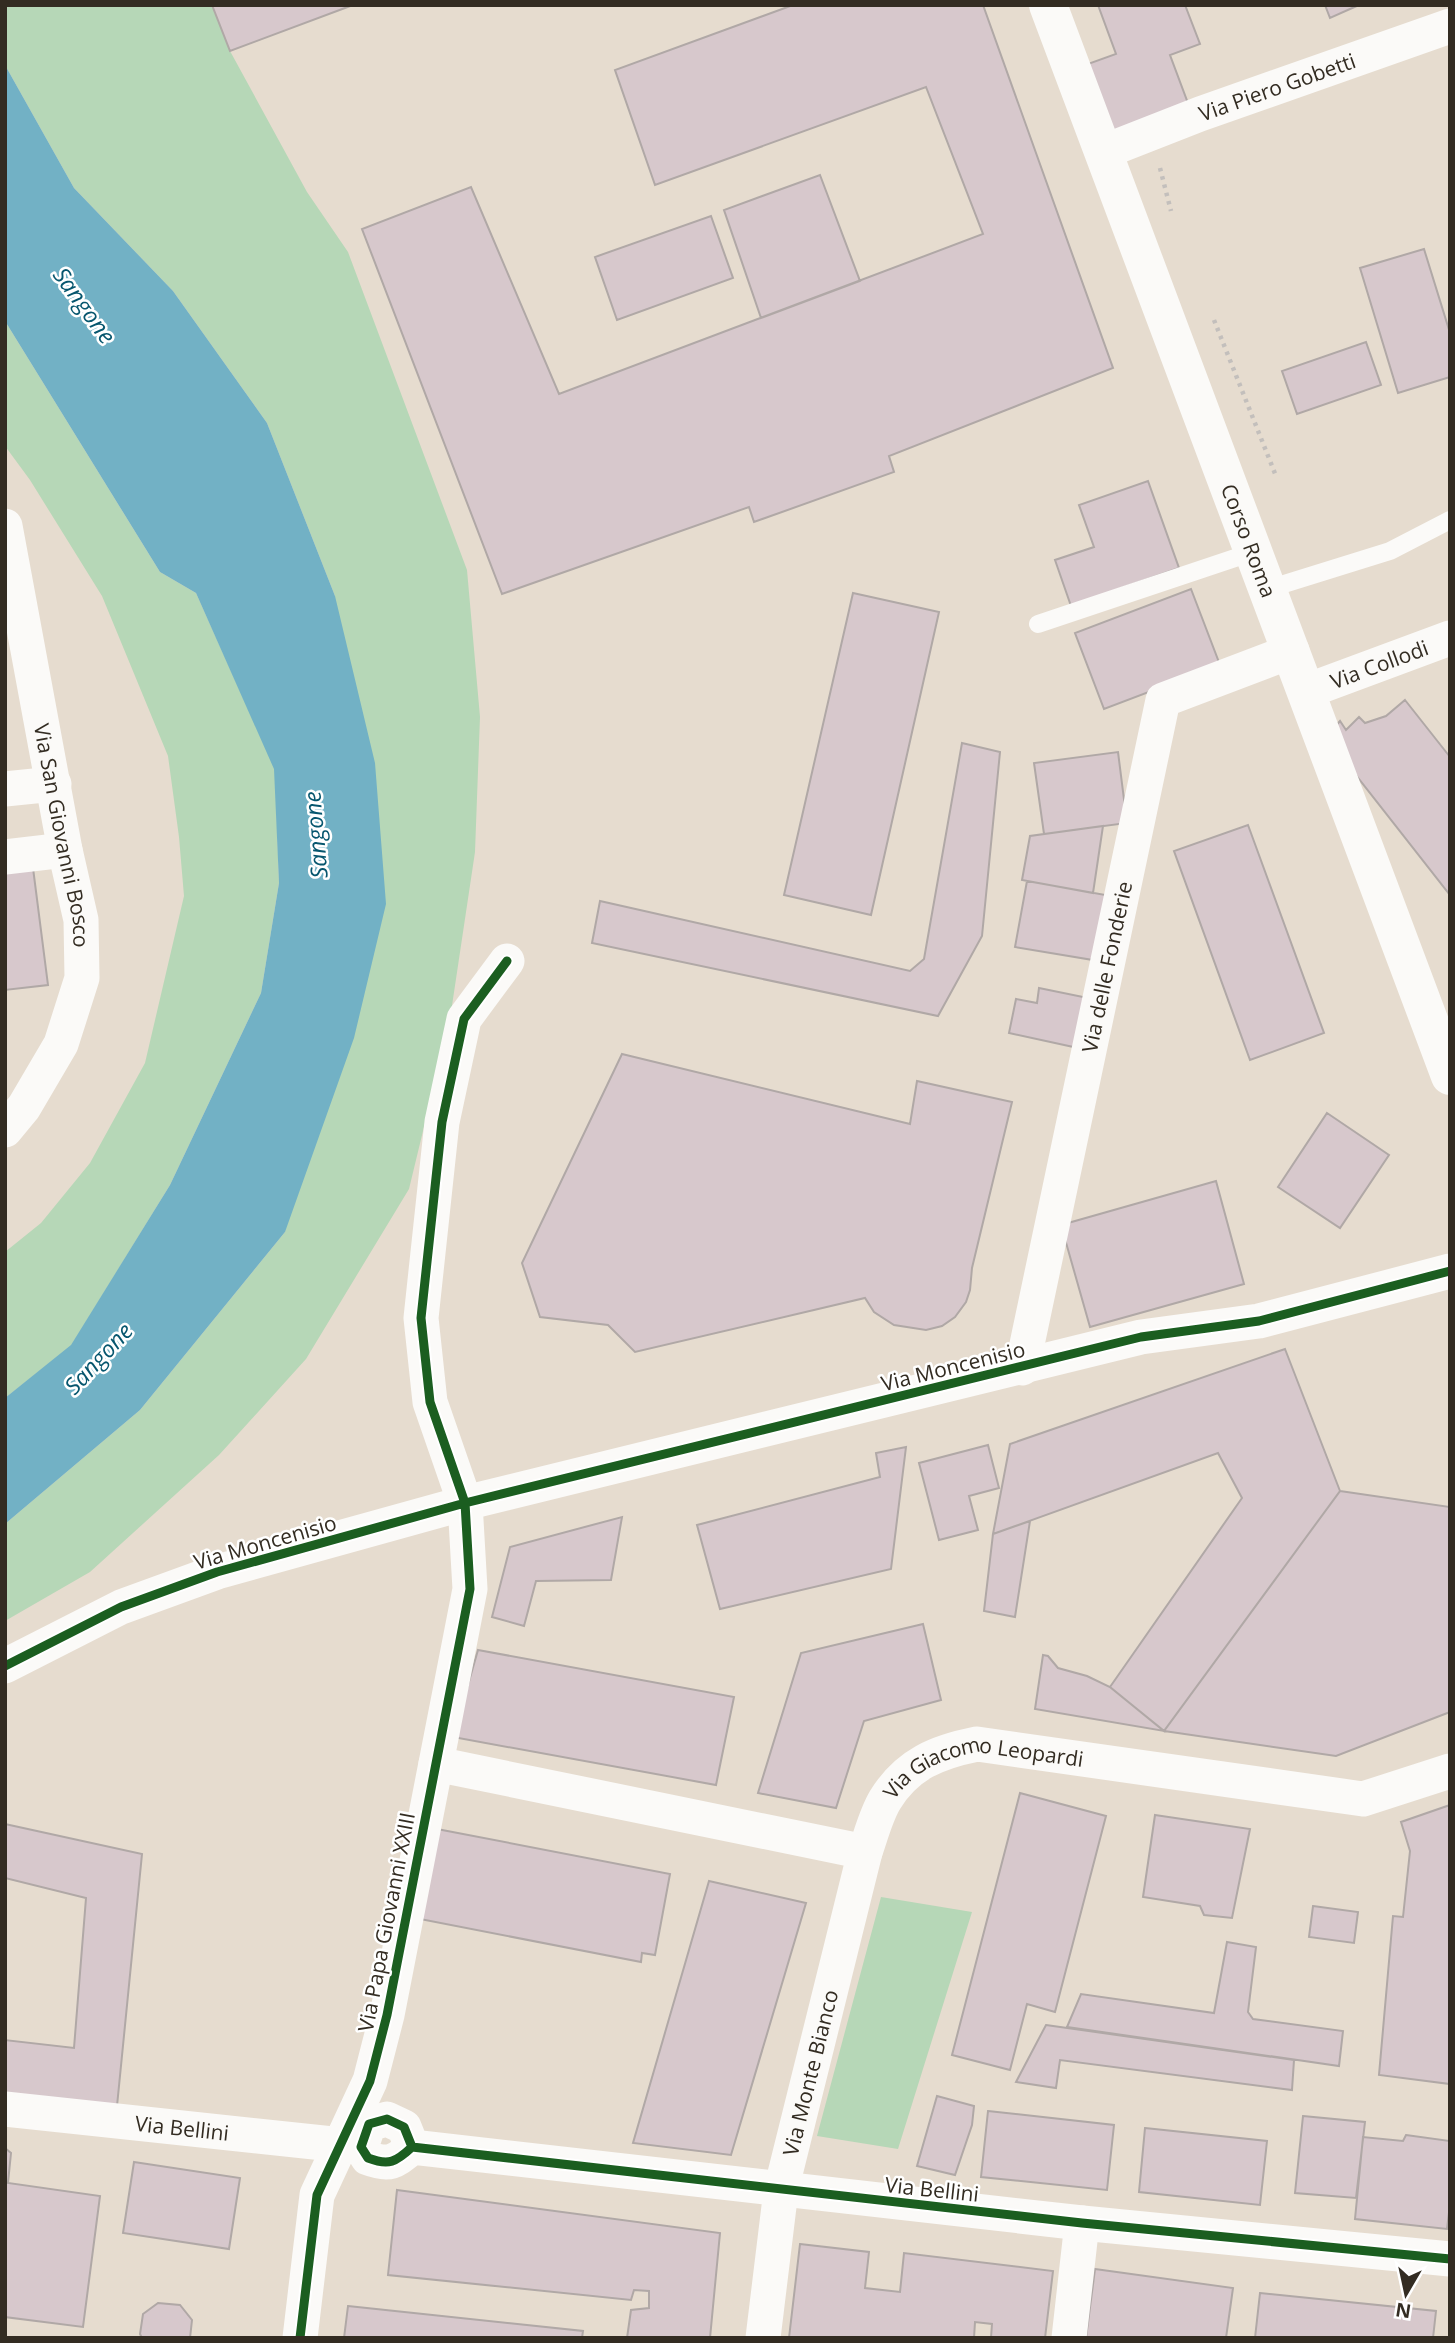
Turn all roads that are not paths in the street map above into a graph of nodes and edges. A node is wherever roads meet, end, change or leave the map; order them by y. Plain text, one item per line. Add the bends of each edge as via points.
1 (1048, 5) edge
2 (1450, 26) edge
3 (1103, 152) junction
4 (1450, 520) edge
5 (5, 526) edge
6 (1253, 552) junction
7 (1268, 589) junction
8 (1038, 624) dead end
9 (1450, 638) edge
10 (1292, 651) junction
11 (1307, 691) junction
12 (54, 784) junction
13 (5, 789) edge
14 (65, 850) junction
15 (5, 857) edge
16 (507, 961) dead end
17 (1450, 1076) edge
18 (5, 1130) edge
19 (1450, 1271) edge
20 (1022, 1368) junction
21 (465, 1503) junction
22 (5, 1666) edge
23 (436, 1764) junction
24 (1450, 1771) edge
25 (865, 1852) junction
26 (5, 2109) edge
27 (351, 2146) junction
28 (781, 2190) junction
29 (1082, 2223) junction
30 (1450, 2259) edge
31 (300, 2338) edge
32 (763, 2338) edge
33 (1069, 2338) edge

1 - 3 street, Corso Roma
2 - 3 street, Via Piero Gobetti
3 - 6 street, Corso Roma
4 - 7 lane via 1390,551
5 - 12 street, Via San Giovanni Bosco
6 - 7 street, Corso Roma
6 - 8 lane
7 - 10 street, Corso Roma
9 - 11 street, Via Collodi
10 - 11 street, Corso Roma
10 - 20 street, Via delle Fonderie via 1163,700
11 - 17 street, Corso Roma
12 - 13 street
12 - 14 street, Via San Giovanni Bosco
14 - 15 street
14 - 18 street, Via San Giovanni Bosco via 80,920 82,978 61,1044
16 - 21 street via 464,1019 442,1122 421,1318 430,1402
19 - 20 street, Via Moncenisio via 1259,1321 1141,1337
20 - 21 street, Via Moncenisio
21 - 22 street, Via Moncenisio via 217,1572 121,1607
21 - 23 street, Via Papa Giovanni XXIII via 470,1589
23 - 25 street
23 - 27 street, Via Papa Giovanni XXIII via 387,2015
24 - 25 street, Via Giacomo Leopardi via 1363,1799 977,1744 923,1760 906,1773 885,1801
25 - 28 street, Via Monte Bianco
26 - 27 street, Via Bellini
27 - 28 street, Via Bellini via 369,2124 387,2119 404,2127 412,2147
27 - 31 street, Via Papa Giovanni XXIII via 317,2195
28 - 29 street, Via Bellini
28 - 32 street, Via Monte Bianco
29 - 30 street, Via Bellini
29 - 33 street

